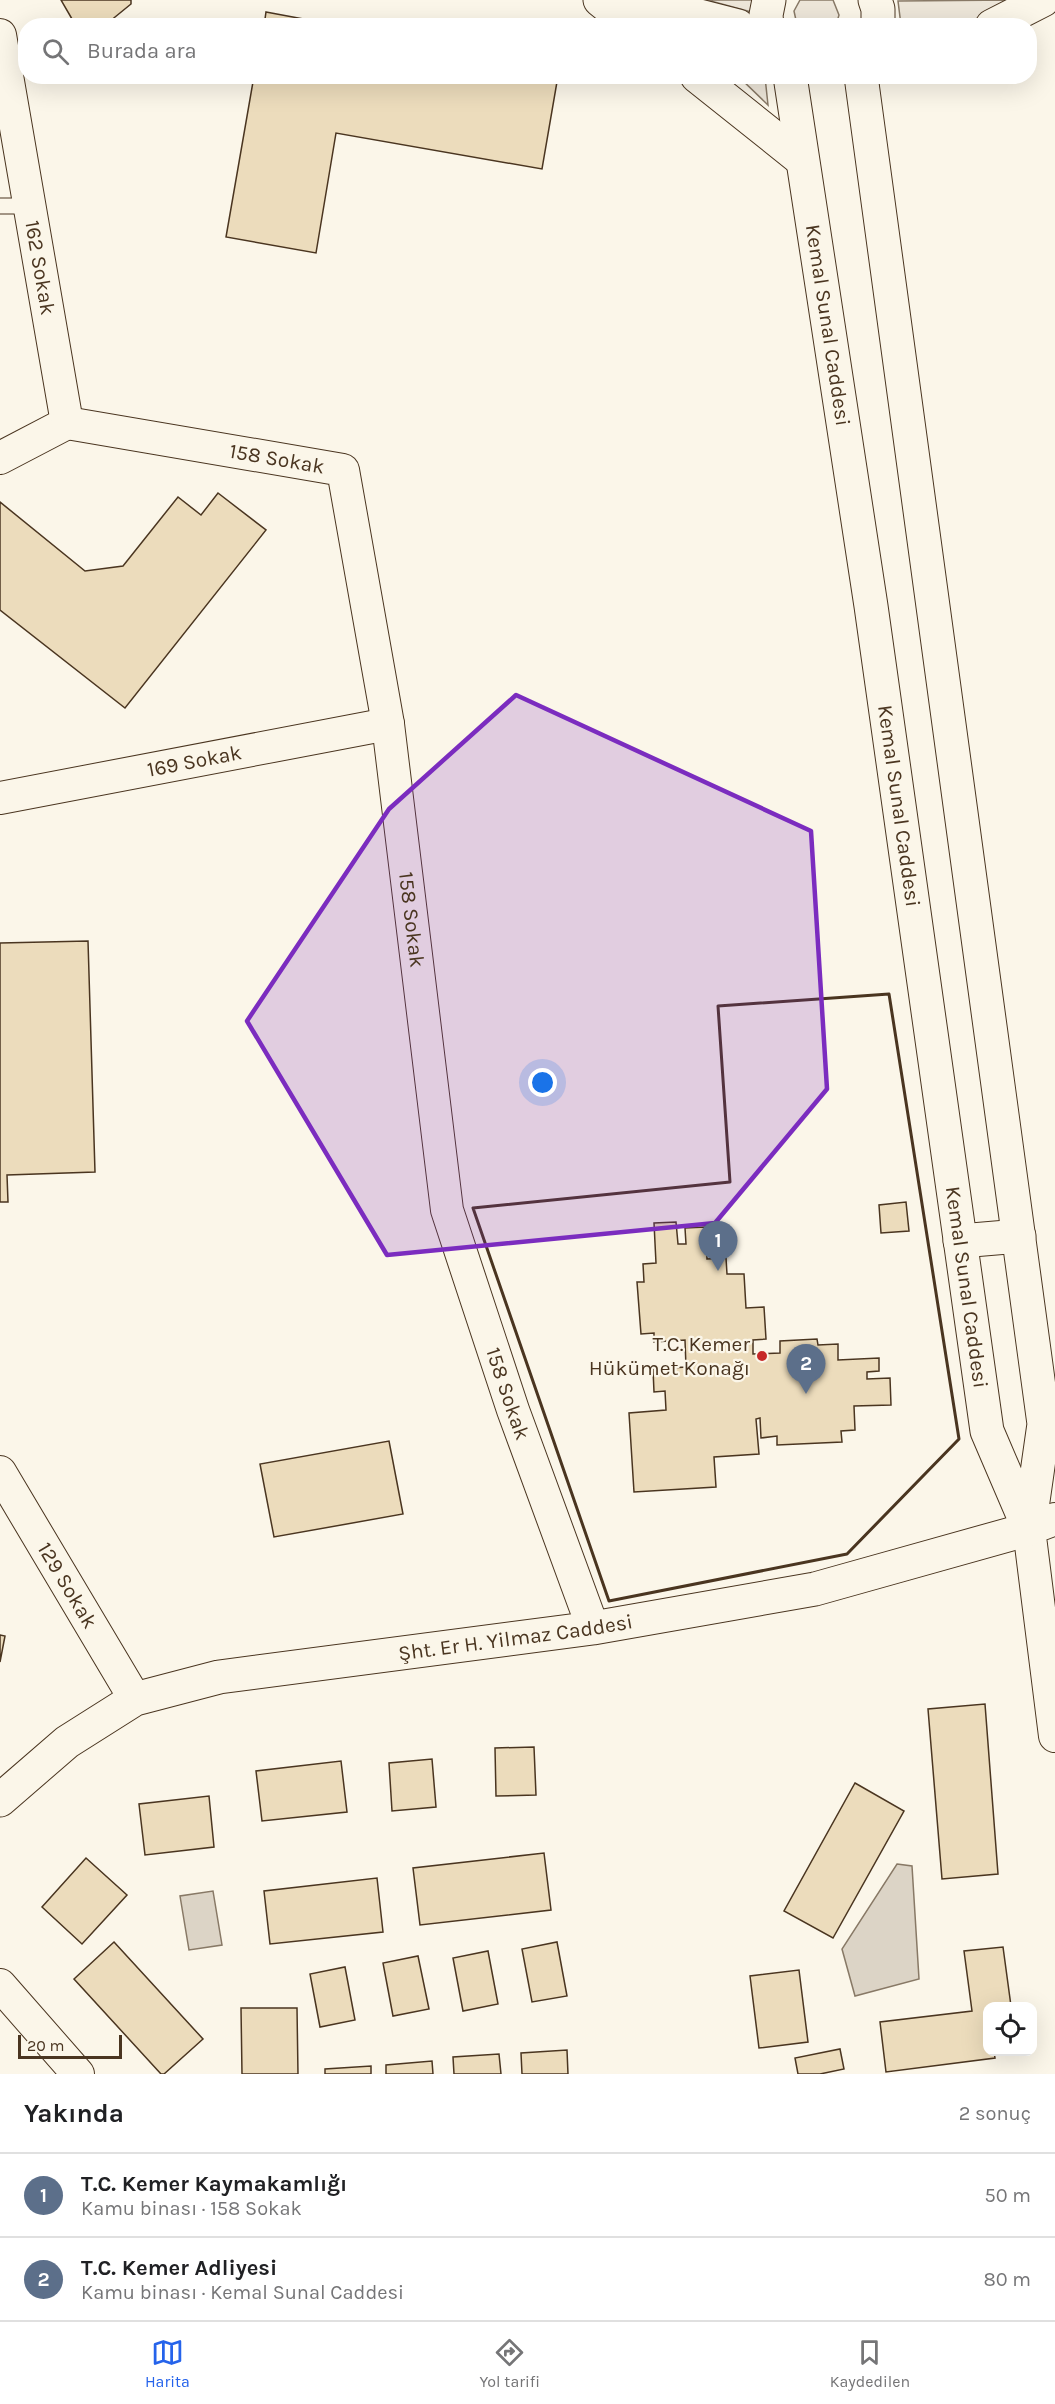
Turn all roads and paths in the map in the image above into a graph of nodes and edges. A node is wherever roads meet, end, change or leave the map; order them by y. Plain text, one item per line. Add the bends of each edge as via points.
1 (600, 0) edge
2 (637, 0) edge
3 (769, 0) edge
4 (875, 0) edge
5 (1043, 0) edge
6 (622, 18) edge
7 (707, 18) edge
8 (766, 18) edge
9 (878, 18) edge
10 (1008, 18) edge
11 (0, 34) edge
12 (707, 84) edge
13 (791, 84) edge
14 (862, 84) edge
15 (801, 159) junction
16 (15, 206) edge
17 (67, 423) junction
18 (0, 458) edge
19 (388, 724) junction
20 (0, 798) edge
21 (1019, 1236) junction
22 (960, 1242) junction
23 (0, 1472) edge
24 (1042, 1524) edge
25 (593, 1628) junction
26 (135, 1699) junction
27 (1055, 1736) edge
28 (0, 1800) edge
29 (0, 1985) edge
30 (78, 2074) edge

1 - 6 street
2 - 7 street
3 - 8 street
4 - 9 street
5 - 10 street
11 - 16 street, 162 Sokak
12 - 15 street
13 - 15 street, Kemal Sunal Caddesi
14 - 21 street, Kemal Sunal Caddesi
15 - 22 street, Kemal Sunal Caddesi via 871,606
16 - 17 street, 162 Sokak
17 - 18 street
17 - 19 street, 158 Sokak via 343,470
19 - 20 street, 169 Sokak
19 - 25 street, 158 Sokak via 447,1210 513,1410
21 - 22 street
21 - 24 street, Kemal Sunal Caddesi via 1044,1424
22 - 24 street, Kemal Sunal Caddesi via 987,1431
23 - 26 street, 129 Sokak
24 - 25 street, Şht. Er H. Yilmaz Caddesi via 815,1588
24 - 27 street, Kemal Sunal Caddesi
25 - 26 street, Şht. Er H. Yilmaz Caddesi via 219,1677
26 - 28 street, Şht. Er H. Yilmaz Caddesi via 67,1742
29 - 30 street

